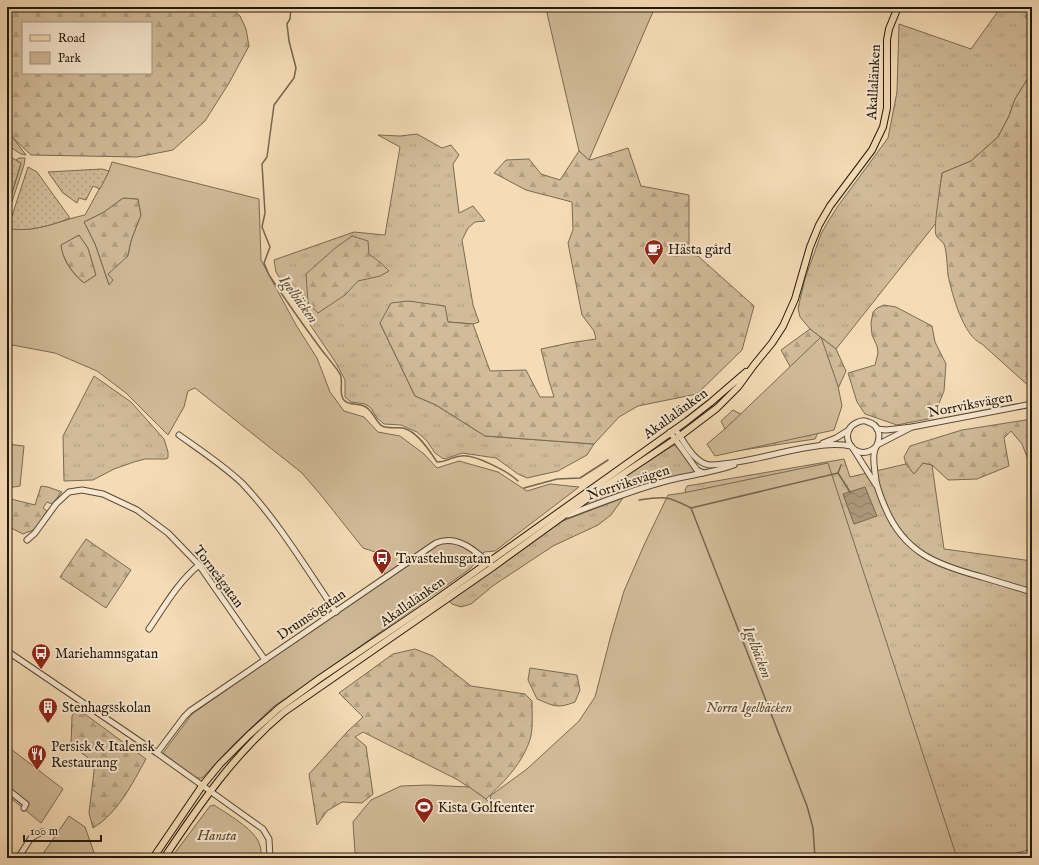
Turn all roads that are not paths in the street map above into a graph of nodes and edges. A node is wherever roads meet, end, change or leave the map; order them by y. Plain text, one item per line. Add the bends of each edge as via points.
1 (898, 7) edge
2 (754, 365) junction
3 (1032, 404) edge
4 (912, 427) junction
5 (877, 429) junction
6 (849, 430) junction
7 (672, 431) junction
8 (179, 435) dead end
9 (677, 438) junction
10 (819, 445) junction
11 (876, 446) junction
12 (852, 448) junction
13 (744, 461) junction
14 (704, 473) junction
15 (877, 487) junction
16 (561, 517) junction
17 (27, 540) dead end
18 (199, 565) junction
19 (490, 565) junction
20 (1032, 592) edge
21 (336, 612) junction
22 (149, 629) dead end
23 (7, 651) edge
24 (265, 660) junction
25 (157, 753) junction
26 (202, 786) junction
27 (7, 789) edge
28 (210, 791) junction
29 (24, 808) dead end
30 (42, 832) dead end
31 (18, 858) edge
32 (153, 858) edge
33 (164, 858) edge
34 (270, 858) edge

1 - 2 main road, Akallalänken via 887,40 887,108 883,127 872,150 830,206 819,226 792,308 778,334
2 - 7 main road, Akallalänken via 710,403
2 - 9 main road, Akallalänken via 727,398
3 - 4 street, Norrviksvägen
4 - 5 street, Norrviksvägen
4 - 11 street, Norrviksvägen
5 - 6 street via 865,421 856,423
5 - 11 street via 879,437
6 - 10 street, Norrviksvägen
6 - 12 street via 848,438
7 - 9 street, Norrviksvägen
7 - 19 main road, Akallalänken
8 - 21 street via 216,461 241,483 273,521
9 - 13 street, Norrviksvägen via 704,464
9 - 14 street, Norrviksvägen via 697,470
9 - 16 main road, Akallalänken
10 - 12 street, Norrviksvägen via 836,444
10 - 13 street, Norrviksvägen
11 - 12 street via 862,453
11 - 15 street via 874,462
12 - 15 street
13 - 14 street, Norrviksvägen
14 - 16 street, Norrviksvägen via 629,492
15 - 20 street via 893,523 908,542 927,558 947,568
16 - 19 main road, Akallalänken
17 - 18 street, Torneågatan via 69,492 82,490 104,494 137,510 168,533
18 - 22 street via 173,594
18 - 24 street, Torneågatan
19 - 21 street, Drumsögatan via 457,541 441,541
19 - 26 main road, Akallalänken via 279,708 235,748
19 - 28 main road, Akallalänken via 284,712 254,740
21 - 24 street, Drumsögatan
23 - 25 street
24 - 25 street, Drumsögatan via 190,711
25 - 26 street
26 - 28 street
26 - 32 main road, Akallalänken
27 - 29 street via 26,804
28 - 33 main road, Akallalänken
28 - 34 street via 263,829 269,839
30 - 31 street via 31,838

